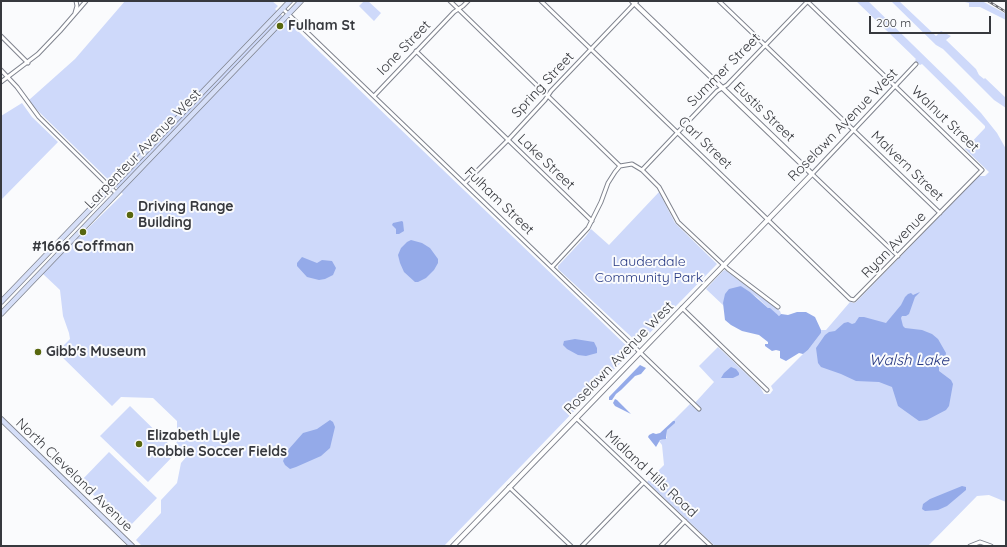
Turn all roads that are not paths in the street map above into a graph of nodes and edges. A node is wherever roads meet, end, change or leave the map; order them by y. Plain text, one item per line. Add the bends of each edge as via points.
1 (76, 1) edge
2 (86, 1) edge
3 (290, 1) edge
4 (301, 1) edge
5 (450, 1) edge
6 (468, 1) edge
7 (540, 1) edge
8 (719, 1) edge
9 (807, 1) edge
10 (635, 2) edge
11 (283, 9) junction
12 (458, 9) junction
13 (288, 14) junction
14 (74, 16) junction
15 (1, 36) edge
16 (766, 45) junction
17 (591, 50) junction
18 (416, 52) junction
19 (28, 62) junction
20 (916, 64) dead end
21 (1, 70) edge
22 (8, 78) junction
23 (1, 82) edge
24 (722, 87) junction
25 (895, 87) junction
26 (374, 96) junction
27 (548, 96) junction
28 (854, 130) junction
29 (678, 133) junction
30 (508, 140) junction
31 (620, 166) junction
32 (642, 170) junction
33 (982, 170) joint
34 (812, 174) junction
35 (465, 184) junction
36 (110, 187) junction
37 (116, 193) junction
38 (940, 213) junction
39 (768, 219) junction
40 (592, 221) junction
41 (898, 256) junction
42 (724, 265) junction
43 (552, 267) junction
44 (5, 298) junction
45 (854, 300) joint
46 (1, 302) edge
47 (11, 303) junction
48 (778, 307) dead end
49 (682, 308) junction
50 (1, 314) edge
51 (640, 352) junction
52 (767, 390) dead end
53 (699, 409) dead end
54 (576, 418) junction
55 (1, 419) edge
56 (643, 483) junction
57 (509, 487) junction
58 (685, 521) junction
59 (132, 546) edge
60 (453, 546) edge
61 (571, 546) edge
62 (582, 546) edge
63 (661, 546) edge
64 (711, 546) edge
65 (970, 546) edge
66 (991, 546) edge

1 - 14 street
2 - 14 street
3 - 11 main road, Larpenteur Avenue West
4 - 13 main road, Larpenteur Avenue West
5 - 12 street
6 - 12 street, Ione Street
7 - 17 street, Carl Street
8 - 16 street, Malvern Street
9 - 16 street, Summer Street
9 - 25 street, Walnut Street
10 - 17 street, Spring Street
10 - 24 street, Eustis Street
11 - 13 street, Fulham Street
11 - 36 main road, Larpenteur Avenue West
12 - 18 street, Ione Street
12 - 27 street
13 - 26 street, Fulham Street
13 - 37 main road, Larpenteur Avenue West
14 - 19 street via 47,46
15 - 19 street
16 - 24 street, Summer Street via 727,85
16 - 28 street, Malvern Street
17 - 27 street, Spring Street
17 - 29 street, Carl Street
18 - 26 street, Ione Street
18 - 30 street, Lake Street
19 - 22 street
20 - 25 street, Roselawn Avenue West
21 - 22 street
22 - 23 street
22 - 36 street via 39,117
24 - 29 street, Summer Street
24 - 34 street, Eustis Street
25 - 28 street, Roselawn Avenue West
25 - 33 street, Walnut Street
26 - 35 street, Fulham Street
27 - 30 street, Spring Street
27 - 31 street
28 - 34 street, Roselawn Avenue West
28 - 38 street, Malvern Street
29 - 32 street, Summer Street
29 - 39 street, Carl Street
30 - 35 street, Spring Street
30 - 40 street, Lake Street
31 - 32 street via 632,164
31 - 40 street via 608,183
32 - 42 street via 659,187 678,222
33 - 38 street, Ryan Avenue
34 - 39 street, Roselawn Avenue West
34 - 41 street, Eustis Street
35 - 43 street, Fulham Street
36 - 37 street
36 - 44 main road, Larpenteur Avenue West
37 - 47 main road, Larpenteur Avenue West
38 - 41 street, Ryan Avenue
39 - 42 street, Roselawn Avenue West
39 - 45 street, Carl Street via 850,299
40 - 43 street via 584,234
41 - 45 street, Ryan Avenue
42 - 48 street
42 - 49 street, Roselawn Avenue West
43 - 51 street, Fulham Street
44 - 46 main road, Larpenteur Avenue West
44 - 47 main road
47 - 50 main road, Larpenteur Avenue West
49 - 51 street, Roselawn Avenue West
49 - 52 street
51 - 53 street, Fulham Street
51 - 54 street, Roselawn Avenue West
54 - 56 street, Midland Hills Road
54 - 57 street, Roselawn Avenue West
55 - 59 main road, North Cleveland Avenue
56 - 58 street, Midland Hills Road
56 - 62 street
57 - 60 street, Roselawn Avenue West
57 - 61 street
58 - 63 street
58 - 64 street, Midland Hills Road
65 - 66 street via 980,542

